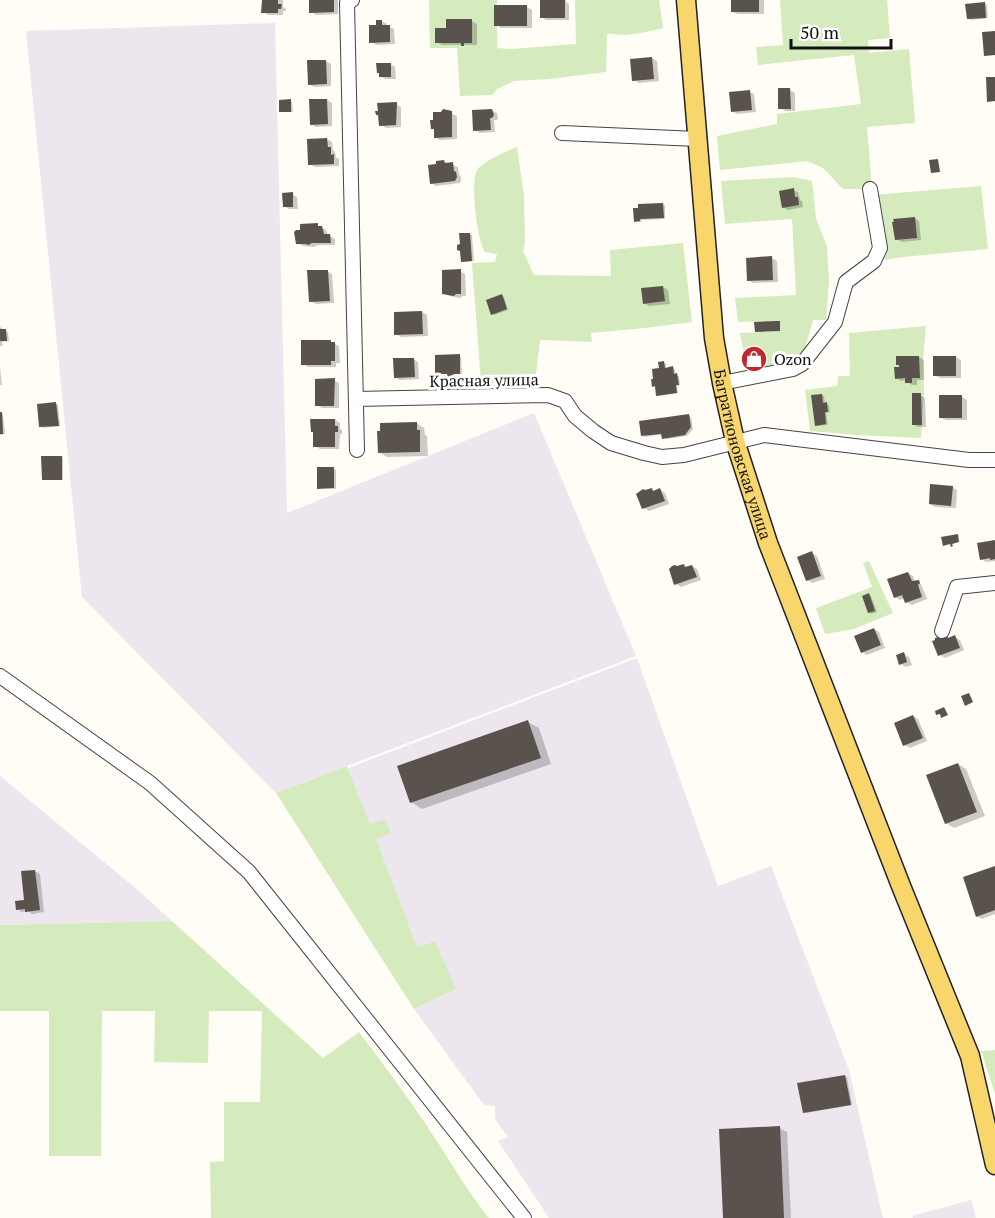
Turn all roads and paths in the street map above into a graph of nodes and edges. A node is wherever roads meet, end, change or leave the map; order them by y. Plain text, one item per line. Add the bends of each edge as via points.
1 (686, 0) edge
2 (350, 2) edge
3 (562, 133) dead end
4 (697, 139) junction
5 (870, 189) dead end
6 (722, 383) junction
7 (356, 399) junction
8 (735, 441) junction
9 (357, 450) dead end
10 (995, 460) edge
11 (995, 583) edge
12 (942, 631) dead end
13 (0, 676) edge
14 (995, 1165) edge
15 (524, 1218) edge

1 - 4 main road, Багратионовская улица
2 - 7 street
3 - 4 street
4 - 6 main road, Багратионовская улица via 714,338
5 - 6 street via 880,248 874,261 846,282 835,322 802,364 793,369
6 - 8 main road, Багратионовская улица
7 - 8 street, Красная улица via 548,395 565,401 575,416 611,443 644,453 684,455
7 - 9 street
8 - 10 street, Красная улица via 764,435
8 - 14 main road, Багратионовская улица via 768,543 970,1056
11 - 12 street via 957,587
13 - 15 street via 150,783 249,872

